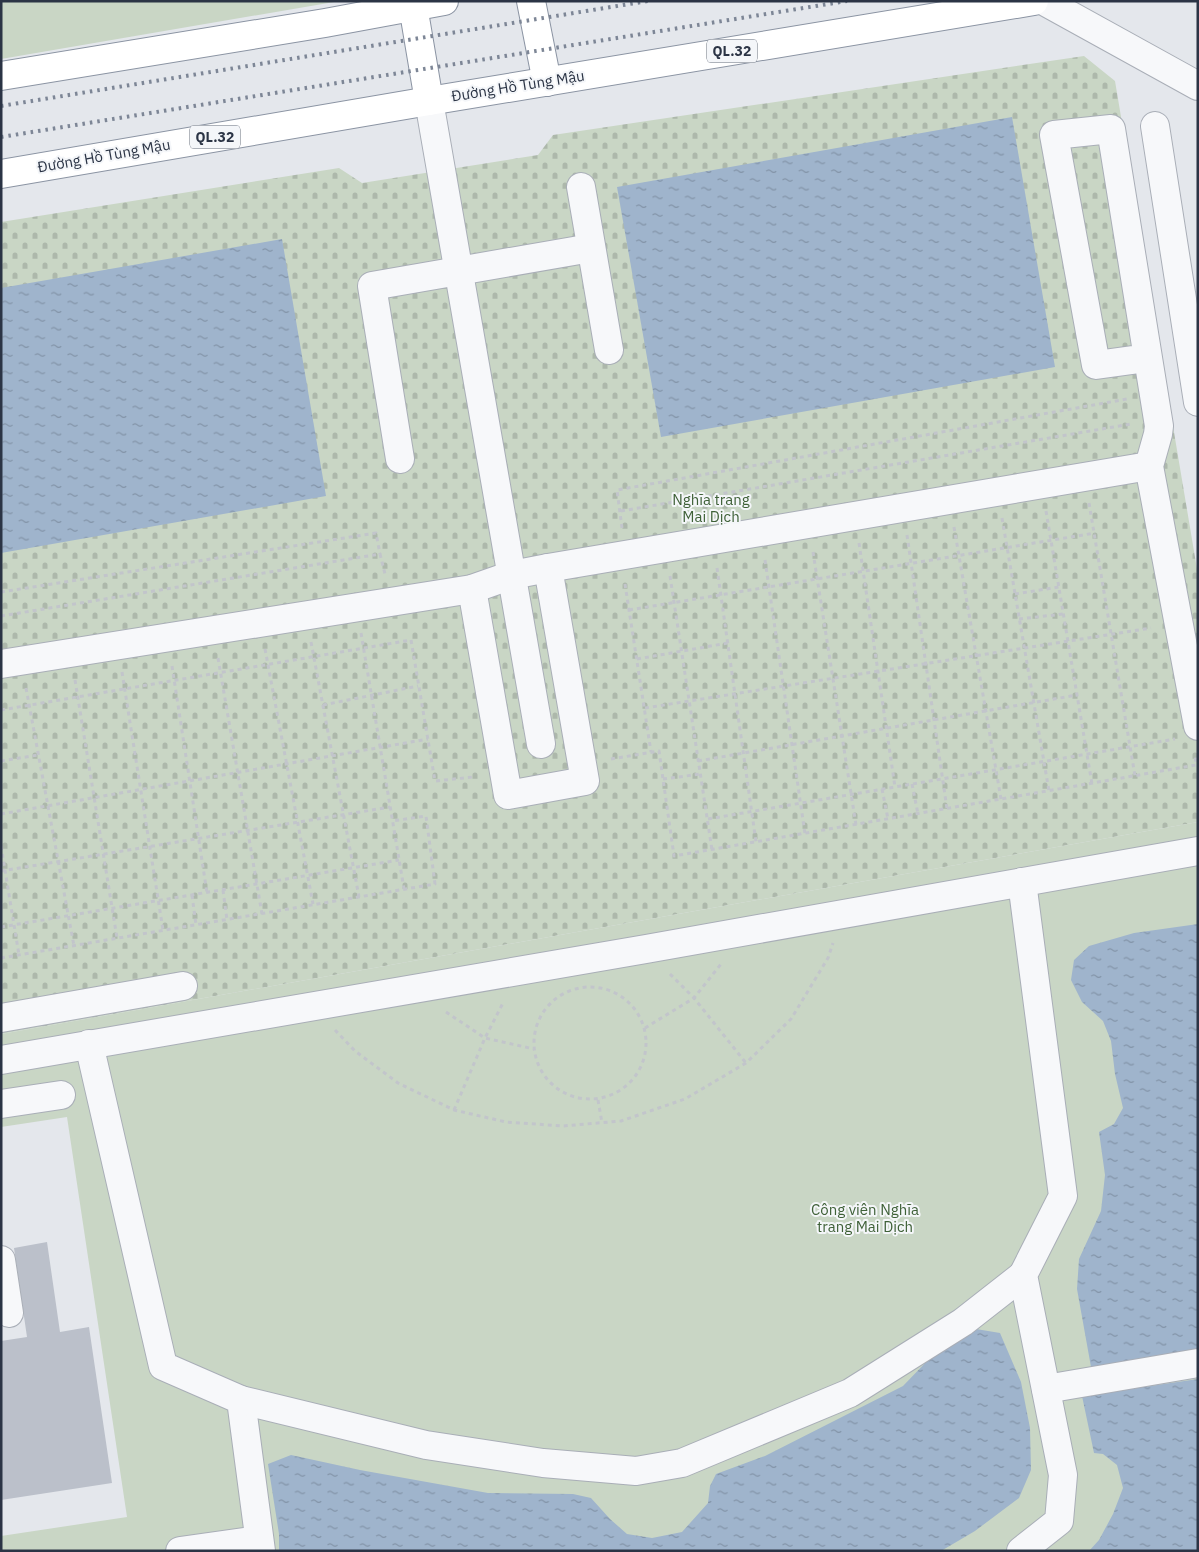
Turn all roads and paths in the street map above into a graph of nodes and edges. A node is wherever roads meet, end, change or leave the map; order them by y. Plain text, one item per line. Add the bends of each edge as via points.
1 (444, 1) edge
2 (531, 1) edge
3 (1034, 1) edge
4 (1044, 1) edge
5 (414, 6) junction
6 (1, 76) edge
7 (547, 82) junction
8 (1198, 86) edge
9 (429, 101) junction
10 (1155, 126) dead end
11 (1, 174) edge
12 (581, 187) dead end
13 (591, 248) junction
14 (459, 271) junction
15 (609, 350) dead end
16 (1147, 358) junction
17 (1130, 398) dead end
18 (1198, 402) edge
19 (1132, 424) dead end
20 (400, 460) dead end
21 (1149, 466) junction
22 (1089, 502) dead end
23 (1046, 510) dead end
24 (621, 511) junction
25 (1002, 518) dead end
26 (954, 526) dead end
27 (1095, 533) junction
28 (907, 534) dead end
29 (622, 535) dead end
30 (1052, 540) junction
31 (859, 543) dead end
32 (1007, 548) junction
33 (813, 551) dead end
34 (380, 554) junction
35 (959, 556) junction
36 (765, 559) dead end
37 (911, 564) junction
38 (548, 568) junction
39 (717, 568) dead end
40 (864, 571) junction
41 (512, 575) junction
42 (670, 576) dead end
43 (386, 577) dead end
44 (818, 579) junction
45 (625, 584) dead end
46 (769, 587) junction
47 (1059, 587) junction
48 (472, 589) junction
49 (1, 592) edge
50 (1015, 594) junction
51 (721, 595) junction
52 (674, 602) junction
53 (629, 610) junction
54 (1064, 614) junction
55 (1, 616) edge
56 (1019, 619) junction
57 (360, 626) dead end
58 (1156, 627) dead end
59 (310, 634) dead end
60 (1111, 634) junction
61 (1068, 641) junction
62 (263, 642) dead end
63 (728, 643) junction
64 (364, 648) junction
65 (1024, 648) junction
66 (216, 650) dead end
67 (682, 651) junction
68 (314, 656) junction
69 (976, 656) junction
70 (170, 658) dead end
71 (637, 659) junction
72 (1, 664) edge
73 (267, 664) junction
74 (926, 664) junction
75 (121, 666) dead end
76 (878, 671) junction
77 (220, 672) junction
78 (74, 674) dead end
79 (833, 678) junction
80 (174, 680) junction
81 (24, 682) dead end
82 (418, 686) junction
83 (784, 686) junction
84 (125, 689) junction
85 (735, 694) junction
86 (372, 695) junction
87 (1077, 695) junction
88 (78, 696) junction
89 (689, 701) junction
90 (1034, 703) junction
91 (29, 705) junction
92 (323, 705) junction
93 (645, 708) junction
94 (1, 710) edge
95 (986, 711) junction
96 (934, 720) junction
97 (887, 728) junction
98 (1191, 732) edge
99 (842, 736) junction
100 (578, 738) junction
101 (428, 740) junction
102 (542, 744) junction
103 (792, 745) junction
104 (1130, 747) junction
105 (380, 748) junction
106 (500, 751) junction
107 (651, 752) junction
108 (743, 753) junction
109 (1087, 754) junction
110 (38, 755) junction
111 (333, 756) junction
112 (611, 759) dead end
113 (1, 761) edge
114 (698, 761) junction
115 (1043, 762) junction
116 (286, 764) junction
117 (1196, 765) dead end
118 (996, 769) junction
119 (237, 773) junction
120 (701, 774) junction
121 (1135, 776) junction
122 (472, 777) dead end
123 (663, 779) junction
124 (943, 779) junction
125 (190, 781) junction
126 (912, 784) junction
127 (1092, 784) junction
128 (895, 787) junction
129 (882, 789) junction
130 (141, 790) junction
131 (1048, 791) junction
132 (851, 794) junction
133 (94, 798) junction
134 (1001, 800) junction
135 (800, 803) junction
136 (48, 806) junction
137 (390, 807) junction
138 (947, 809) junction
139 (752, 811) junction
140 (1, 814) edge
141 (344, 814) junction
142 (918, 814) junction
143 (708, 818) junction
144 (888, 819) junction
145 (392, 820) junction
146 (297, 822) junction
147 (856, 825) junction
148 (248, 830) junction
149 (805, 834) junction
150 (198, 838) junction
151 (756, 842) junction
152 (1, 846) edge
153 (150, 846) junction
154 (712, 850) junction
155 (1198, 851) edge
156 (103, 854) junction
157 (399, 860) junction
158 (58, 861) junction
159 (354, 868) junction
160 (3, 870) edge
161 (308, 876) junction
162 (1022, 882) junction
163 (257, 884) junction
164 (404, 889) junction
165 (223, 890) junction
166 (207, 893) junction
167 (192, 895) junction
168 (359, 897) junction
169 (159, 901) junction
170 (313, 904) junction
171 (112, 908) junction
172 (262, 914) junction
173 (842, 914) junction
174 (68, 916) junction
175 (227, 920) junction
176 (14, 925) junction
177 (196, 925) junction
178 (1, 928) edge
179 (163, 930) junction
180 (748, 931) junction
181 (117, 938) junction
182 (74, 946) junction
183 (646, 949) junction
184 (19, 955) junction
185 (1, 958) edge
186 (520, 971) junction
187 (183, 986) dead end
188 (412, 989) junction
189 (694, 998) junction
190 (312, 1006) junction
191 (1, 1018) edge
192 (645, 1028) junction
193 (484, 1038) junction
194 (89, 1044) junction
195 (534, 1050) junction
196 (1, 1060) edge
197 (746, 1063) junction
198 (61, 1095) dead end
199 (598, 1100) junction
200 (1, 1104) edge
201 (454, 1110) junction
202 (602, 1123) junction
203 (1, 1260) edge
204 (1023, 1275) junction
205 (9, 1314) dead end
206 (1198, 1363) edge
207 (1046, 1389) junction
208 (241, 1400) junction
209 (260, 1545) edge
210 (180, 1551) edge
211 (1021, 1551) edge

1 - 5 highway
2 - 7 highway
3 - 7 highway, Đường Hồ Tùng Mậu / QL.32
4 - 8 street
5 - 6 highway
5 - 9 highway
7 - 9 highway, Đường Hồ Tùng Mậu / QL.32
9 - 11 highway, Đường Hồ Tùng Mậu / QL.32
9 - 14 street
10 - 18 street
12 - 13 street
13 - 14 street
13 - 15 street
14 - 20 street via 372,286
14 - 41 street
16 - 16 street via 1111,129 1054,135 1096,365
16 - 21 street via 1158,426
17 - 24 path via 618,490
19 - 24 path
21 - 38 street
21 - 98 street
22 - 27 path
23 - 30 path
24 - 29 path
25 - 32 path
26 - 35 path
27 - 30 path
27 - 60 path
28 - 37 path
30 - 32 path
30 - 47 path
31 - 40 path
32 - 35 path
32 - 50 path
33 - 44 path
34 - 43 path
34 - 49 path via 376,533
34 - 55 path
35 - 37 path
35 - 69 path
36 - 46 path
37 - 40 path
37 - 74 path
38 - 41 street
38 - 100 street
39 - 51 path
40 - 44 path
40 - 76 path
41 - 48 street
41 - 102 street
42 - 52 path
44 - 46 path
44 - 79 path
45 - 53 path
46 - 51 path
46 - 83 path
47 - 50 path
47 - 54 path
48 - 72 street
48 - 106 street
50 - 56 path
51 - 52 path
51 - 63 path
52 - 53 path
52 - 67 path
53 - 71 path
54 - 56 path
54 - 61 path
56 - 65 path
57 - 64 path
58 - 60 path
59 - 68 path
60 - 61 path
60 - 104 path
61 - 65 path
61 - 87 path
62 - 73 path
63 - 67 path
63 - 85 path
64 - 68 path
64 - 82 path via 411,640
64 - 86 path
65 - 69 path
65 - 90 path
66 - 77 path
67 - 71 path
67 - 89 path
68 - 73 path
68 - 92 path
69 - 74 path
69 - 95 path
70 - 80 path
71 - 93 path
73 - 77 path
73 - 116 path
74 - 76 path
74 - 96 path
75 - 84 path
76 - 79 path
76 - 97 path
77 - 80 path
77 - 119 path
78 - 88 path
79 - 83 path
79 - 99 path
80 - 84 path
80 - 125 path
81 - 91 path
82 - 86 path
82 - 101 path
83 - 85 path
83 - 103 path
84 - 88 path
84 - 130 path
85 - 89 path
85 - 108 path
86 - 92 path
86 - 105 path
87 - 90 path
87 - 109 path
88 - 91 path
88 - 133 path
89 - 93 path
89 - 114 path
90 - 95 path
90 - 115 path
91 - 94 path
91 - 110 path
92 - 111 path
93 - 107 path
95 - 96 path
95 - 118 path
96 - 97 path
96 - 124 path
97 - 99 path
97 - 128 path
98 - 104 path
99 - 103 path
99 - 132 path
100 - 102 street
100 - 106 street via 585,781 508,795
101 - 105 path
101 - 122 path via 435,781
102 - 106 street
103 - 108 path
103 - 135 path
104 - 109 path
104 - 121 path
105 - 111 path
105 - 137 path
107 - 112 path
107 - 123 path via 659,751
108 - 114 path
108 - 139 path
109 - 115 path
109 - 127 path
110 - 113 path
110 - 136 path
111 - 116 path
111 - 141 path
114 - 120 path
115 - 118 path
115 - 131 path
116 - 119 path
116 - 146 path
117 - 121 path
118 - 124 path
118 - 134 path
119 - 125 path
119 - 148 path
120 - 123 path
120 - 143 path
121 - 127 path
123 - 154 path via 674,856
124 - 126 path
124 - 138 path
125 - 130 path
125 - 150 path
126 - 128 path
126 - 142 path
127 - 131 path
128 - 129 path
129 - 132 path
129 - 144 path
130 - 133 path
130 - 153 path
131 - 134 path
132 - 135 path
132 - 147 path
133 - 136 path
133 - 156 path
134 - 138 path
135 - 139 path
135 - 149 path
136 - 140 path
136 - 158 path
137 - 141 path
137 - 145 path
138 - 142 path
139 - 143 path
139 - 151 path
141 - 146 path
141 - 159 path
142 - 144 path
143 - 154 path
144 - 147 path
145 - 157 path
145 - 164 path via 426,816 435,884
146 - 148 path
146 - 161 path
147 - 149 path
148 - 150 path
148 - 163 path
149 - 151 path
150 - 153 path
150 - 166 path
151 - 154 path
152 - 160 path
153 - 156 path
153 - 169 path
155 - 162 street
156 - 158 path
156 - 171 path
157 - 159 path
157 - 164 path
158 - 160 path
158 - 174 path
159 - 161 path
159 - 168 path
160 - 176 path
161 - 163 path
161 - 170 path
162 - 173 street
162 - 204 street via 1063,1196
163 - 165 path
163 - 172 path
164 - 168 path
165 - 166 path
165 - 175 path
166 - 167 path
167 - 169 path
167 - 177 path
168 - 170 path
169 - 171 path
169 - 179 path
170 - 172 path
171 - 174 path
171 - 181 path
172 - 175 path
173 - 180 street
173 - 197 path via 828,958 791,1019
174 - 176 path
174 - 182 path
175 - 177 path
176 - 178 path
176 - 184 path
177 - 179 path
179 - 181 path
180 - 183 street
180 - 189 path
181 - 182 path
182 - 184 path
183 - 186 street
183 - 189 path
184 - 185 path
186 - 188 street
186 - 193 path
187 - 191 street
188 - 190 street
188 - 193 path
189 - 192 path
189 - 197 path
190 - 194 street
190 - 201 path via 355,1051 398,1084
192 - 195 path via 638,1012 626,999 610,990 593,986 575,989 558,996 545,1008 536,1024
192 - 199 path via 647,1048 642,1066 632,1082 616,1094
193 - 195 path
193 - 201 path
194 - 196 street
194 - 208 street via 162,1366
195 - 199 path via 536,1063 560,1092 578,1099
197 - 202 path via 685,1099 621,1122
198 - 200 street
199 - 202 path
201 - 202 path via 506,1122 563,1126
203 - 205 street
204 - 207 street
204 - 208 street via 963,1322 850,1393 682,1462 636,1471 543,1463 426,1445
206 - 207 street
207 - 211 street via 1063,1475 1059,1521
208 - 209 street
209 - 210 street

